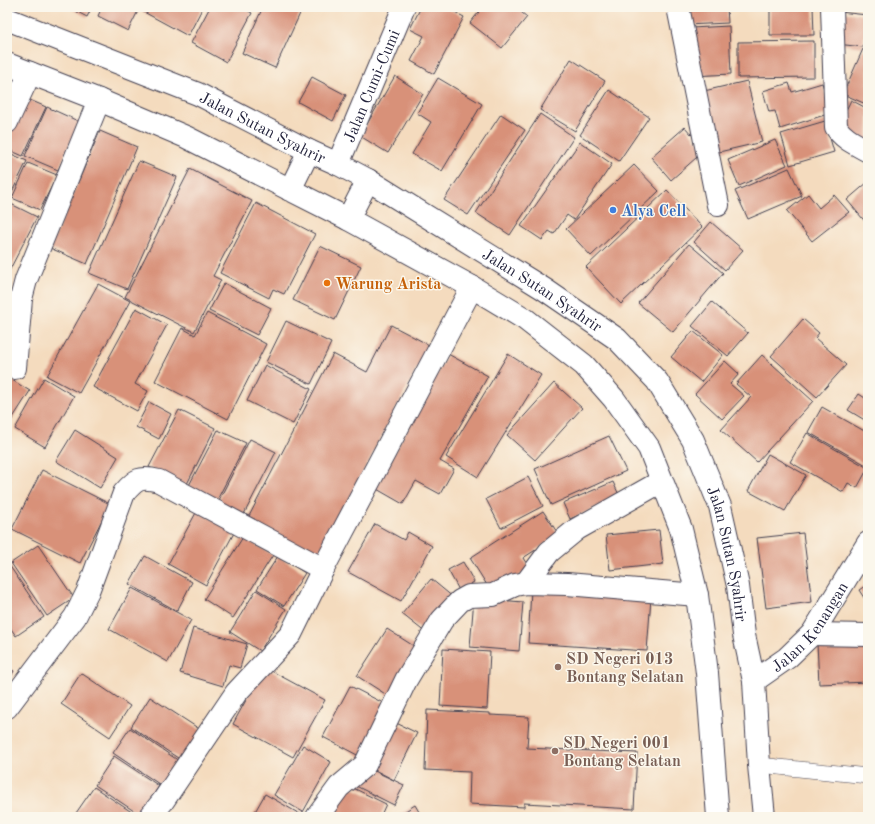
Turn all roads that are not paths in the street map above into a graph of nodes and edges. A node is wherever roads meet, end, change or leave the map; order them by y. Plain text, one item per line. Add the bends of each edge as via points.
1 (404, 7) edge
2 (678, 7) edge
3 (832, 7) edge
4 (7, 19) edge
5 (7, 64) edge
6 (30, 73) junction
7 (99, 100) junction
8 (7, 122) edge
9 (868, 151) edge
10 (309, 152) junction
11 (338, 164) junction
12 (368, 180) junction
13 (290, 190) junction
14 (718, 205) dead end
15 (348, 219) junction
16 (472, 287) junction
17 (14, 368) dead end
18 (662, 481) junction
19 (868, 543) edge
20 (323, 570) junction
21 (526, 583) junction
22 (697, 595) junction
23 (812, 634) junction
24 (868, 634) edge
25 (754, 681) junction
26 (7, 707) edge
27 (759, 765) junction
28 (868, 776) edge
29 (150, 817) edge
30 (317, 817) edge
31 (718, 817) edge
32 (764, 817) edge

1 - 11 street, Jalan Cumi-Cumi
2 - 14 street
3 - 9 street via 836,127 847,140
4 - 10 street, Jalan Sutan Syahrir via 198,94
5 - 6 street
6 - 7 street
6 - 8 street
7 - 13 street via 186,137
7 - 17 street via 26,280 21,298
10 - 11 street, Jalan Sutan Syahrir
10 - 13 street
11 - 12 street, Jalan Sutan Syahrir
12 - 15 street
12 - 25 street, Jalan Sutan Syahrir via 544,290 617,339 657,381 693,440 720,506 738,586 744,635
13 - 15 street
15 - 16 street
16 - 18 street via 525,319 584,365 614,399 649,448
16 - 20 street
18 - 21 street via 577,529 549,552
18 - 22 street via 681,529
19 - 23 street, Jalan Kenangan
20 - 26 street via 158,481 146,478 135,481 124,493 88,591 75,617
20 - 29 street via 291,634 236,693
21 - 22 street
21 - 30 street via 493,595 469,596 460,601 442,620 406,680 365,765 339,787
22 - 31 street via 707,673
23 - 24 street
23 - 25 street, Jalan Kenangan via 787,658
25 - 27 street, Jalan Sutan Syahrir
27 - 28 lane
27 - 32 street, Jalan Sutan Syahrir

